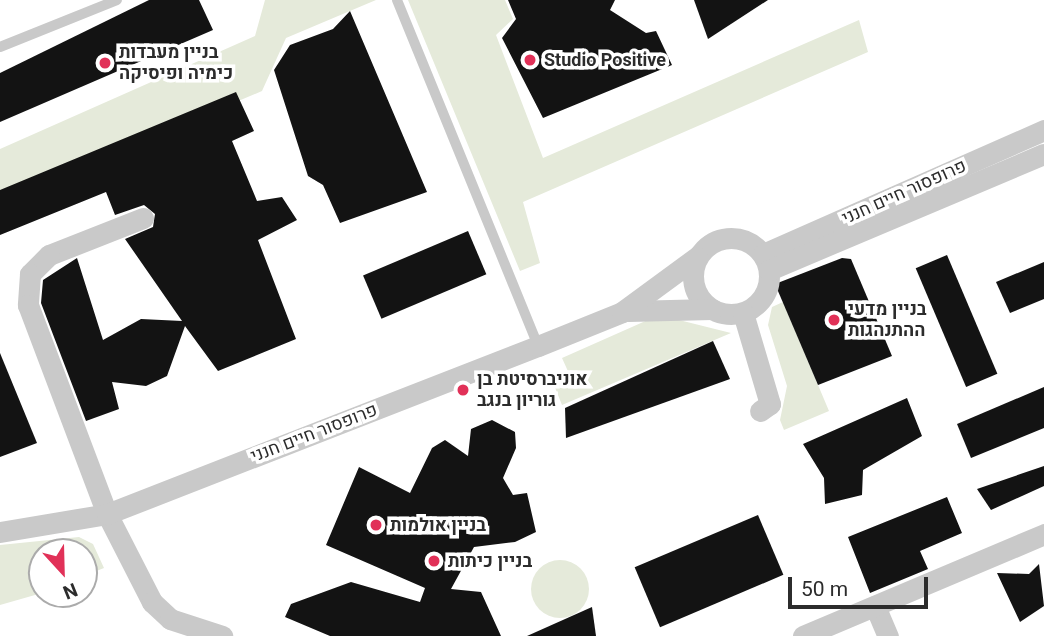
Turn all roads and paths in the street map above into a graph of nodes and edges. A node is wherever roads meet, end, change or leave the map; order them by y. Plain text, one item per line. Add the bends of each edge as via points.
1 (117, 0) edge
2 (397, 0) edge
3 (0, 47) edge
4 (1044, 130) edge
5 (1044, 154) edge
6 (144, 218) dead end
7 (697, 257) junction
8 (766, 262) junction
9 (712, 309) junction
10 (622, 312) junction
11 (743, 313) junction
12 (538, 346) junction
13 (760, 411) dead end
14 (107, 514) junction
15 (0, 532) edge
16 (1044, 534) edge
17 (875, 606) junction
18 (222, 636) edge
19 (803, 636) edge
20 (888, 636) edge

1 - 3 lane
2 - 12 lane
4 - 8 street, פרופסור חיים חנני
5 - 8 street, פרופסור חיים חנני
6 - 14 street via 49,255 30,274 28,305
7 - 8 street via 728,237
7 - 9 street via 694,289
7 - 10 street, פרופסור חיים חנני
8 - 11 street via 764,296
9 - 10 street, פרופסור חיים חנני
9 - 11 street
10 - 12 street, פרופסור חיים חנני
11 - 13 street via 770,404
12 - 14 street, פרופסור חיים חנני
14 - 15 street, פרופסור חיים חנני
14 - 18 street via 152,602 170,618
16 - 17 street
17 - 19 street
17 - 20 street

